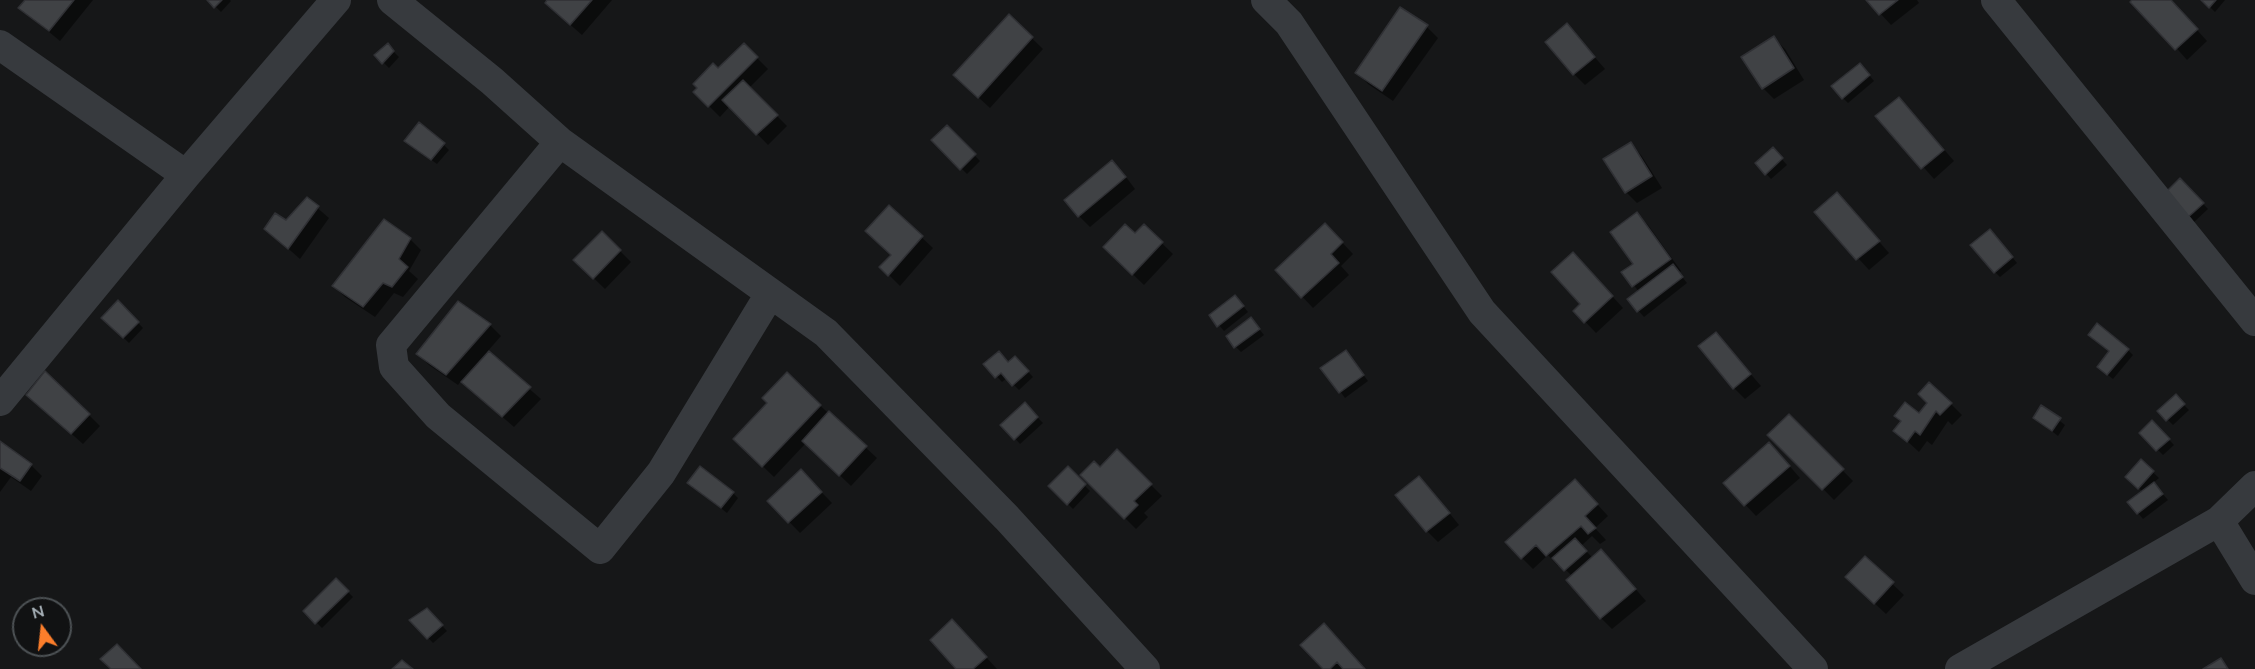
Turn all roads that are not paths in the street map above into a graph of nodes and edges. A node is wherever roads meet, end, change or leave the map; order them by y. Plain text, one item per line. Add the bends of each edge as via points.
1 (336, 0) edge
2 (392, 0) edge
3 (1266, 0) edge
4 (1996, 0) edge
5 (0, 45) edge
6 (560, 142) junction
7 (186, 175) junction
8 (770, 294) junction
9 (2255, 321) edge
10 (0, 400) edge
11 (2255, 486) edge
12 (2219, 521) junction
13 (2255, 580) edge
14 (1145, 669) edge
15 (1813, 669) edge
16 (1960, 669) edge

1 - 7 street
2 - 6 street
3 - 15 street via 1289,23 1482,312
4 - 9 street
5 - 7 street
6 - 8 street
6 - 8 street via 391,345 394,367 438,416 600,549 661,474
7 - 10 street
8 - 14 street via 826,333 1007,518
11 - 12 street
12 - 13 street
12 - 16 street

